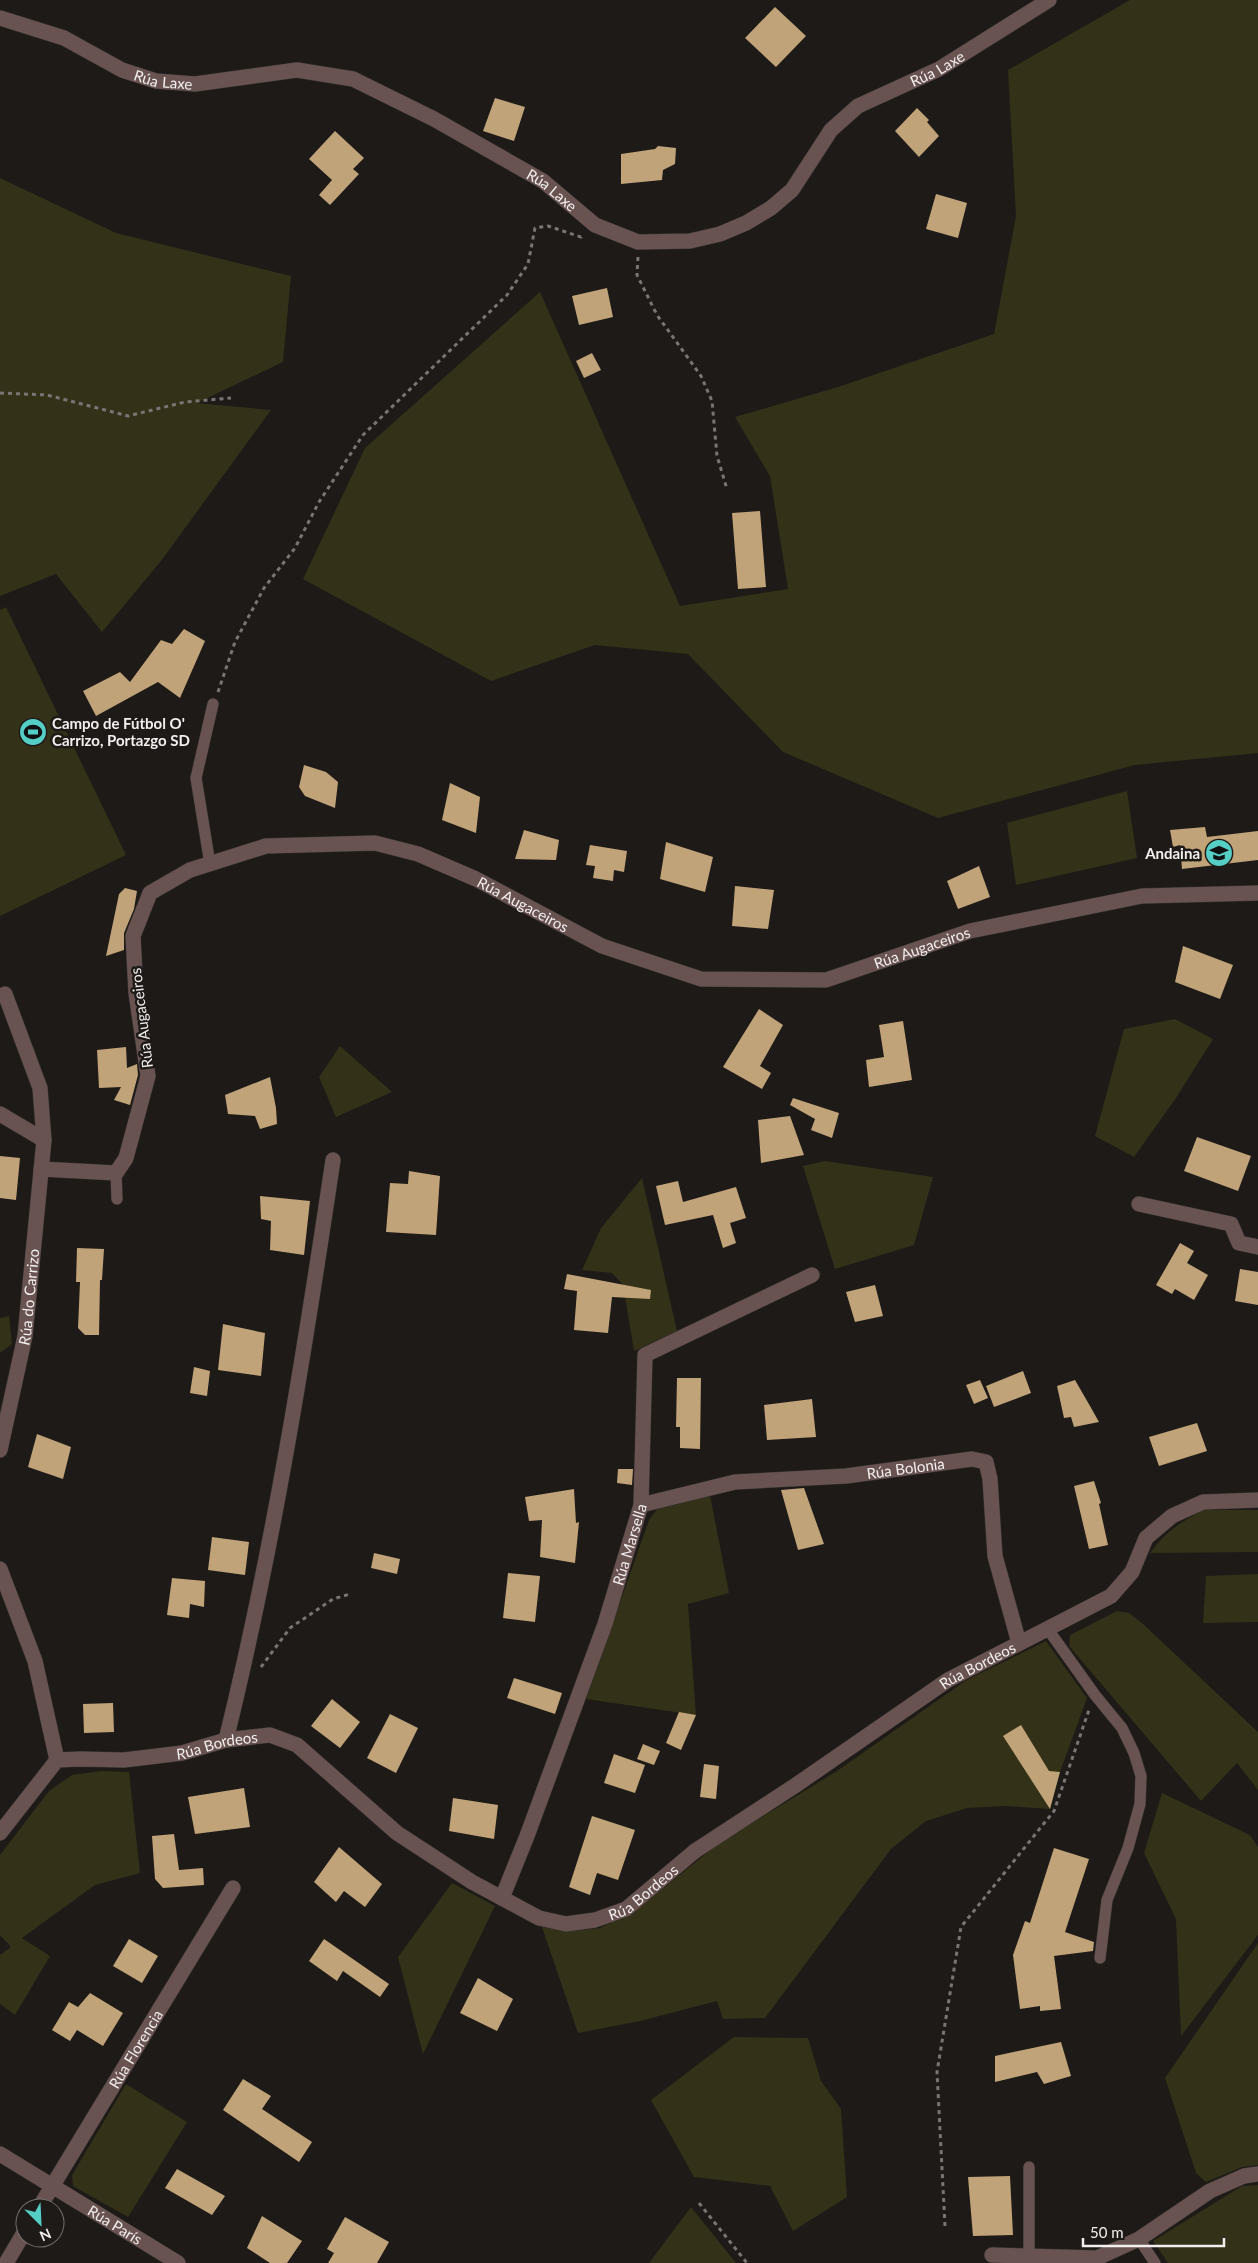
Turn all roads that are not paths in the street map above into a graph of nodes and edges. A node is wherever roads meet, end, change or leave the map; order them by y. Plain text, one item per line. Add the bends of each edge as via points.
1 (1049, 0) edge
2 (0, 18) edge
3 (213, 704) road end
4 (210, 864) junction
5 (1258, 893) edge
6 (4, 994) dead end
7 (0, 1114) edge
8 (44, 1140) junction
9 (333, 1160) dead end
10 (41, 1169) junction
11 (116, 1173) junction
12 (117, 1199) dead end
13 (1139, 1204) dead end
14 (1258, 1247) edge
15 (812, 1275) dead end
16 (0, 1450) edge
17 (1258, 1500) edge
18 (641, 1505) junction
19 (0, 1569) edge
20 (1047, 1628) junction
21 (1018, 1643) junction
22 (226, 1740) junction
23 (57, 1760) junction
24 (0, 1833) edge
25 (233, 1888) dead end
26 (502, 1898) junction
27 (1100, 1958) dead end
28 (0, 2154) edge
29 (1029, 2167) dead end
30 (1258, 2174) edge
31 (52, 2186) junction
32 (44, 2198) edge
33 (1139, 2239) junction
34 (15, 2248) edge
35 (992, 2255) dead end
36 (1029, 2256) junction
37 (1097, 2260) edge
38 (6, 2263) edge
39 (178, 2263) edge
40 (1155, 2263) edge

1 - 2 street, Rúa Laxe via 939,69 858,106 831,130 792,190 772,208 720,234 690,241 638,242 595,225 543,181 434,119 353,79 296,70 194,84 156,81 122,70 64,38
3 - 4 lane via 196,778
4 - 5 street, Rúa Augaceiros via 266,846 375,843 418,854 476,879 602,946 701,980 826,980 970,931 1142,896
4 - 11 street, Rúa Augaceiros via 190,870 150,893 133,936 136,993 148,1076 126,1158
6 - 8 street, Rúa do Carrizo via 40,1088
7 - 8 street
8 - 10 street, Rúa do Carrizo
9 - 22 street via 275,1521
10 - 11 street
10 - 16 street, Rúa do Carrizo via 25,1336
11 - 12 lane
13 - 14 street via 1231,1224 1239,1243
15 - 18 street, Rúa Marsella via 645,1355
17 - 20 street, Rúa Bordeos via 1203,1502 1172,1516 1146,1538 1132,1572 1112,1596
18 - 21 street, Rúa Bolonia via 735,1482 846,1476 972,1459 986,1462 995,1556
18 - 26 street, Rúa Marsella via 605,1624
19 - 23 street via 34,1661
20 - 21 street, Rúa Bordeos
20 - 27 lane via 1122,1728 1141,1776 1137,1813 1128,1848 1108,1900
21 - 26 street, Rúa Bordeos via 948,1680 695,1851 626,1909 595,1920 566,1924 539,1918
22 - 23 street, Rúa Bordeos via 182,1754 124,1760
22 - 26 street, Rúa Bordeos via 270,1735 296,1745 397,1833
23 - 24 street
25 - 31 street, Rúa Florencia
28 - 31 street, Rúa París
29 - 36 lane
30 - 33 street via 1244,2176 1210,2191
31 - 32 street, Rúa Florencia
31 - 39 street, Rúa París
33 - 37 street
33 - 40 lane
34 - 38 street
35 - 36 street
36 - 37 street

